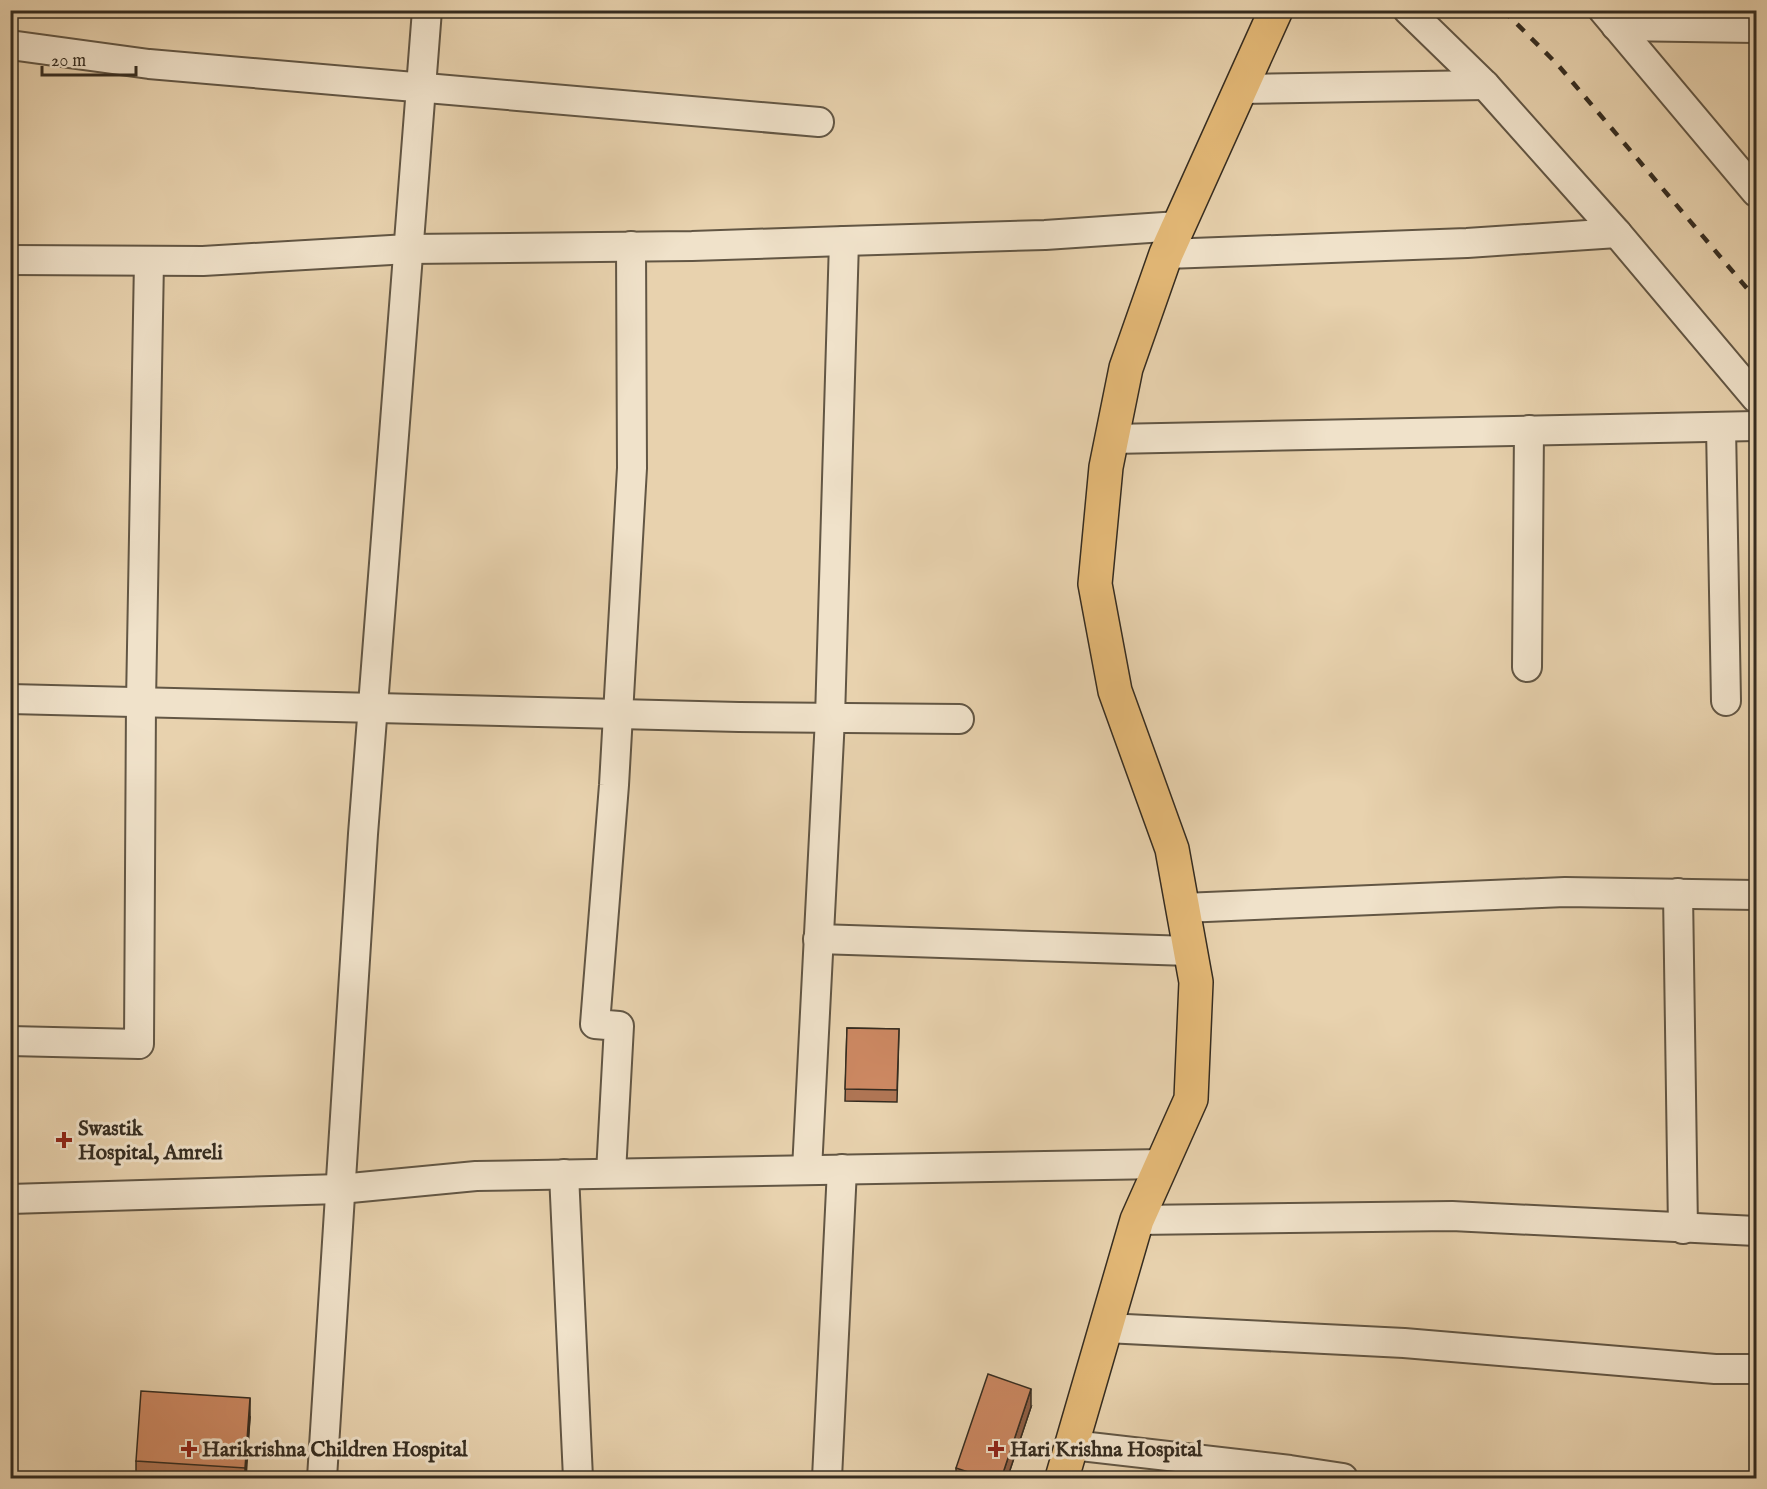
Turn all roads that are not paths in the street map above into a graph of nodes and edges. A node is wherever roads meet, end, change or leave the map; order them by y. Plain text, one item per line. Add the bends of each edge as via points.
1 (427, 10) edge
2 (1276, 10) edge
3 (1408, 10) edge
4 (1610, 18) edge
5 (1756, 28) edge
6 (10, 45) edge
7 (1485, 85) junction
8 (421, 87) junction
9 (1240, 89) junction
10 (819, 122) dead end
11 (1756, 192) edge
12 (1617, 233) junction
13 (1173, 240) junction
14 (844, 241) junction
15 (631, 246) junction
16 (408, 249) junction
17 (10, 260) edge
18 (149, 261) junction
19 (1756, 398) edge
20 (1756, 426) edge
21 (1721, 427) junction
22 (1529, 430) junction
23 (1112, 439) junction
24 (1527, 667) dead end
25 (10, 699) edge
26 (1726, 701) dead end
27 (141, 702) junction
28 (373, 706) junction
29 (618, 714) junction
30 (830, 718) junction
31 (959, 719) dead end
32 (1678, 893) junction
33 (1756, 895) edge
34 (1183, 908) junction
35 (818, 939) junction
36 (1191, 951) junction
37 (10, 1041) edge
38 (1162, 1164) junction
39 (842, 1169) junction
40 (807, 1170) junction
41 (611, 1173) junction
42 (564, 1174) junction
43 (340, 1189) junction
44 (10, 1199) edge
45 (1137, 1220) junction
46 (1683, 1229) junction
47 (1756, 1232) edge
48 (1106, 1328) junction
49 (1756, 1369) edge
50 (1072, 1445) junction
51 (322, 1479) edge
52 (578, 1479) edge
53 (827, 1479) edge
54 (1062, 1479) edge
55 (1343, 1479) edge

1 - 8 street
2 - 9 main road
3 - 7 street
4 - 5 street
4 - 11 street
6 - 8 street via 149,64
7 - 9 street
7 - 12 street
8 - 10 street
8 - 16 street
9 - 13 main road
12 - 13 street via 1467,243
12 - 19 street
13 - 14 street via 1045,235
13 - 23 main road via 1126,368
14 - 15 street
14 - 30 street
15 - 16 street
15 - 29 street via 632,468
16 - 18 street
16 - 28 street
17 - 18 street
18 - 27 street
20 - 21 street
21 - 22 street
21 - 26 street
22 - 23 street
22 - 24 street
23 - 34 main road via 1095,584 1115,691 1172,849
25 - 27 street
27 - 28 street
27 - 37 street via 139,1044
28 - 29 street
28 - 43 street
29 - 30 street
29 - 41 street via 595,1024 619,1026
30 - 31 street
30 - 35 street
32 - 33 street
32 - 34 street via 1565,892
32 - 46 street
34 - 36 main road
35 - 36 street
35 - 40 street
36 - 38 main road via 1196,982 1191,1099
38 - 39 street
38 - 45 main road
39 - 40 street
39 - 53 street
40 - 41 street
41 - 42 street
42 - 43 street via 476,1176
42 - 52 street
43 - 44 street
43 - 51 street
45 - 46 street via 1452,1216
45 - 48 main road
46 - 47 street
48 - 49 street via 1404,1342 1715,1369
48 - 50 main road
50 - 54 main road
50 - 55 street

